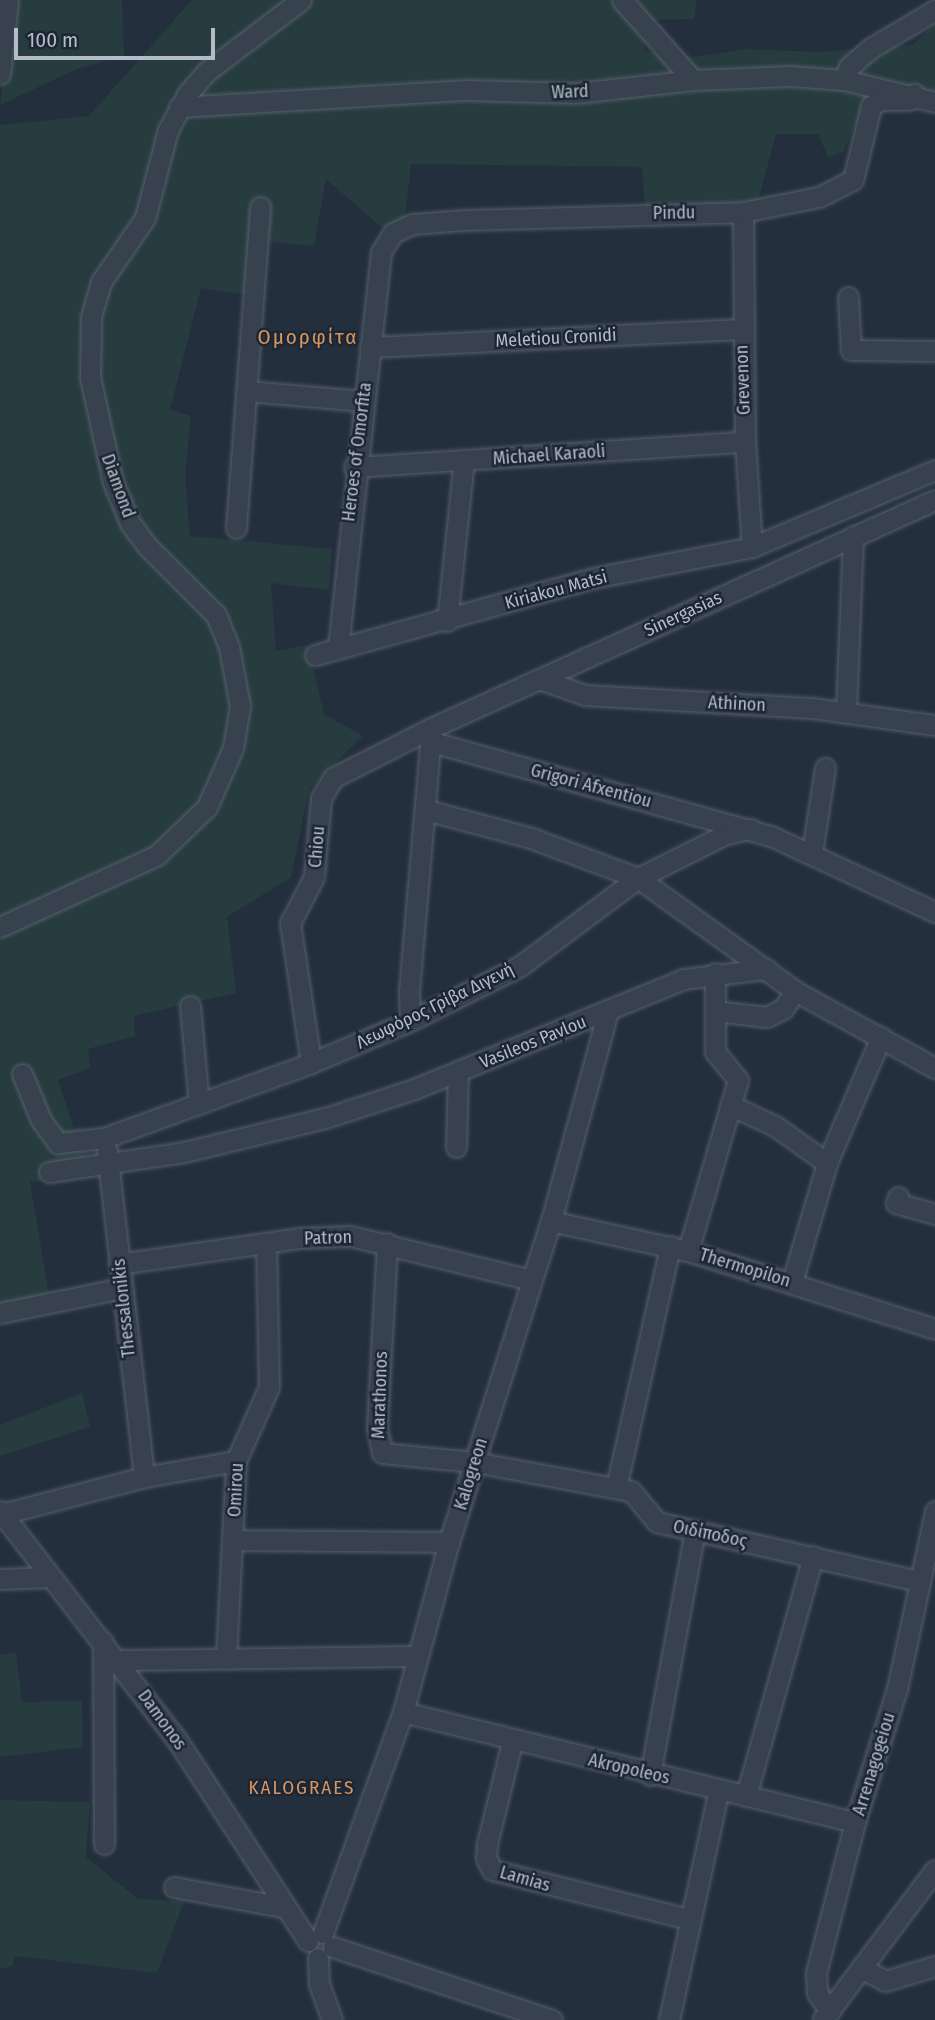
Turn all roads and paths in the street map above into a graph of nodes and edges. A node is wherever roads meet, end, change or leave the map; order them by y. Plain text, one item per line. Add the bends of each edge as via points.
1 (8, 0) edge
2 (301, 0) edge
3 (622, 0) edge
4 (935, 10) edge
5 (0, 74) edge
6 (844, 79) junction
7 (693, 80) junction
8 (914, 94) junction
9 (935, 102) edge
10 (179, 107) junction
11 (260, 207) dead end
12 (743, 212) junction
13 (381, 255) joint
14 (848, 297) dead end
15 (741, 328) junction
16 (370, 347) junction
17 (935, 351) edge
18 (248, 391) junction
19 (362, 401) junction
20 (744, 442) junction
21 (464, 460) junction
22 (354, 467) junction
23 (935, 470) edge
24 (935, 500) edge
25 (236, 528) dead end
26 (798, 529) junction
27 (853, 536) junction
28 (752, 547) junction
29 (807, 556) junction
30 (447, 621) junction
31 (338, 648) junction
32 (315, 654) dead end
33 (542, 680) junction
34 (846, 711) junction
35 (935, 725) edge
36 (431, 735) junction
37 (825, 768) dead end
38 (426, 810) junction
39 (750, 829) junction
40 (813, 853) junction
41 (638, 878) junction
42 (935, 912) edge
43 (0, 927) edge
44 (766, 969) junction
45 (715, 973) junction
46 (795, 991) junction
47 (190, 1006) dead end
48 (608, 1011) junction
49 (715, 1011) junction
50 (410, 1021) junction
51 (881, 1037) junction
52 (311, 1063) junction
53 (935, 1068) edge
54 (458, 1072) junction
55 (22, 1074) dead end
56 (199, 1104) junction
57 (730, 1105) junction
58 (104, 1139) junction
59 (457, 1147) dead end
60 (827, 1163) junction
61 (109, 1164) junction
62 (48, 1172) dead end
63 (898, 1197) dead end
64 (935, 1214) edge
65 (551, 1221) junction
66 (266, 1243) junction
67 (387, 1243) junction
68 (679, 1248) junction
69 (120, 1264) junction
70 (532, 1280) junction
71 (792, 1282) junction
72 (122, 1288) junction
73 (0, 1313) edge
74 (935, 1329) edge
75 (236, 1461) junction
76 (474, 1462) junction
77 (144, 1477) junction
78 (616, 1488) junction
79 (935, 1511) edge
80 (1, 1513) edge
81 (695, 1530) junction
82 (932, 1539) edge
83 (234, 1540) junction
84 (449, 1542) junction
85 (813, 1556) junction
86 (49, 1577) junction
87 (0, 1579) edge
88 (919, 1581) junction
89 (103, 1642) junction
90 (418, 1656) junction
91 (226, 1659) junction
92 (118, 1660) junction
93 (403, 1712) junction
94 (512, 1742) junction
95 (650, 1774) junction
96 (719, 1789) junction
97 (746, 1797) junction
98 (855, 1822) junction
99 (104, 1844) dead end
100 (935, 1870) edge
101 (174, 1887) dead end
102 (284, 1907) junction
103 (688, 1919) junction
104 (320, 1945) junction
105 (935, 1966) edge
106 (861, 1968) junction
107 (826, 2016) edge
108 (332, 2020) edge
109 (552, 2020) edge
110 (669, 2020) edge

1 - 5 street
2 - 10 street, Diamond via 206,72
3 - 7 street
4 - 6 street via 870,48 849,67
6 - 7 street, Ward
6 - 8 street, Ward
7 - 10 street, Ward via 576,93 467,90
8 - 9 street, Ward
8 - 12 street, Pindu via 905,101 881,100 867,111 857,169 845,188
10 - 43 street, Diamond via 145,218 96,294 89,334 90,377 113,482 130,523 216,615 229,647 240,706 233,748 207,807 157,855
11 - 18 street
12 - 13 street, Pindu via 420,223 394,233
12 - 15 street, Grevenon
13 - 16 street, Heroes of Omorfita
14 - 17 street via 851,351
15 - 16 street, Meletiou Cronidi
15 - 20 street, Grevenon
16 - 19 street, Heroes of Omorfita
18 - 19 street
18 - 25 street
19 - 22 street, Heroes of Omorfita
20 - 21 street, Michael Karaoli
20 - 28 street, Grevenon
21 - 22 street, Michael Karaoli
21 - 30 street
22 - 31 street, Heroes of Omorfita
23 - 26 street, Kiriakou Matsi
24 - 27 street, Sinergasias
26 - 28 street, Kiriakou Matsi
26 - 29 street
27 - 29 street, Sinergasias
27 - 34 street
28 - 30 street, Kiriakou Matsi via 593,578
29 - 33 street, Sinergasias
30 - 31 street, Kiriakou Matsi
31 - 32 street, Kiriakou Matsi
33 - 34 street, Athinon via 584,695
33 - 36 street, Sinergasias
34 - 35 street, Athinon
36 - 38 street
36 - 39 street, Grigori Afxentiou
36 - 52 street, Chiou via 337,775 323,792 317,868 290,923
37 - 40 street
38 - 41 street via 531,838
38 - 50 street
39 - 40 street
39 - 41 street, Λεωφόρος Γρίβα Διγενή via 726,834
40 - 42 street
41 - 44 street
41 - 50 street, Λεωφόρος Γρίβα Διγενή via 520,966
44 - 45 street, Vasileos Pavlou
44 - 46 street
45 - 48 street, Vasileos Pavlou via 683,979
45 - 49 street
46 - 49 street via 783,1009 767,1017
46 - 51 street
47 - 56 street
48 - 54 street, Vasileos Pavlou
48 - 65 street, Kalogreon
49 - 57 street via 718,1061 737,1075
50 - 52 street, Λεωφόρος Γρίβα Διγενή
51 - 53 street
51 - 60 street
52 - 56 street, Λεωφόρος Γρίβα Διγενή
54 - 59 street
54 - 61 street, Vasileos Pavlou via 325,1118 184,1152
55 - 58 street, Λεωφόρος Γρίβα Διγενή via 41,1120 58,1143
56 - 58 street, Λεωφόρος Γρίβα Διγενή
57 - 60 street via 775,1126
57 - 68 street
58 - 61 street, Thessalonikis
60 - 71 street
61 - 62 street, Vasileos Pavlou
61 - 69 street, Thessalonikis
63 - 64 street via 896,1203
65 - 68 street, Thermopilon
65 - 70 street, Kalogreon
66 - 67 street, Patron via 337,1235
66 - 69 street, Patron
66 - 75 street, Omirou via 269,1387
67 - 70 street, Patron
67 - 76 street, Marathonos via 378,1448 387,1456
68 - 71 street, Thermopilon
68 - 78 street
69 - 72 street, Thessalonikis
70 - 76 street, Kalogreon
71 - 74 street, Thermopilon
72 - 73 street
72 - 77 street, Thessalonikis
75 - 77 street
75 - 83 street, Omirou
76 - 78 street, Οιδίποδος
76 - 84 street, Kalogreon
77 - 80 street
78 - 81 street, Οιδίποδος via 637,1496 649,1518
79 - 82 street, Arrenagogeiou
80 - 86 street, Damonos
81 - 85 street, Οιδίποδος
81 - 95 street
82 - 88 street, Arrenagogeiou
83 - 84 street
83 - 91 street, Omirou
84 - 90 street, Kalogreon
85 - 88 street, Οιδίποδος
85 - 97 street
86 - 87 street
86 - 89 street, Damonos
88 - 98 street, Arrenagogeiou via 897,1689
89 - 92 street, Damonos
89 - 99 street
90 - 91 street
90 - 93 street, Kalogreon
91 - 92 street
92 - 102 street, Damonos via 177,1740
93 - 94 street, Akropoleos
93 - 104 street, Kalogreon
94 - 95 street, Akropoleos
94 - 103 street, Lamias via 487,1844 492,1870
95 - 96 street, Akropoleos
96 - 97 street, Akropoleos
96 - 103 street
97 - 98 street, Akropoleos
98 - 107 street, Arrenagogeiou via 815,1978
100 - 106 street
101 - 102 street
102 - 104 street, Damonos
103 - 110 street
104 - 108 street via 319,1984
104 - 109 street
105 - 106 street via 885,1981
106 - 107 street

